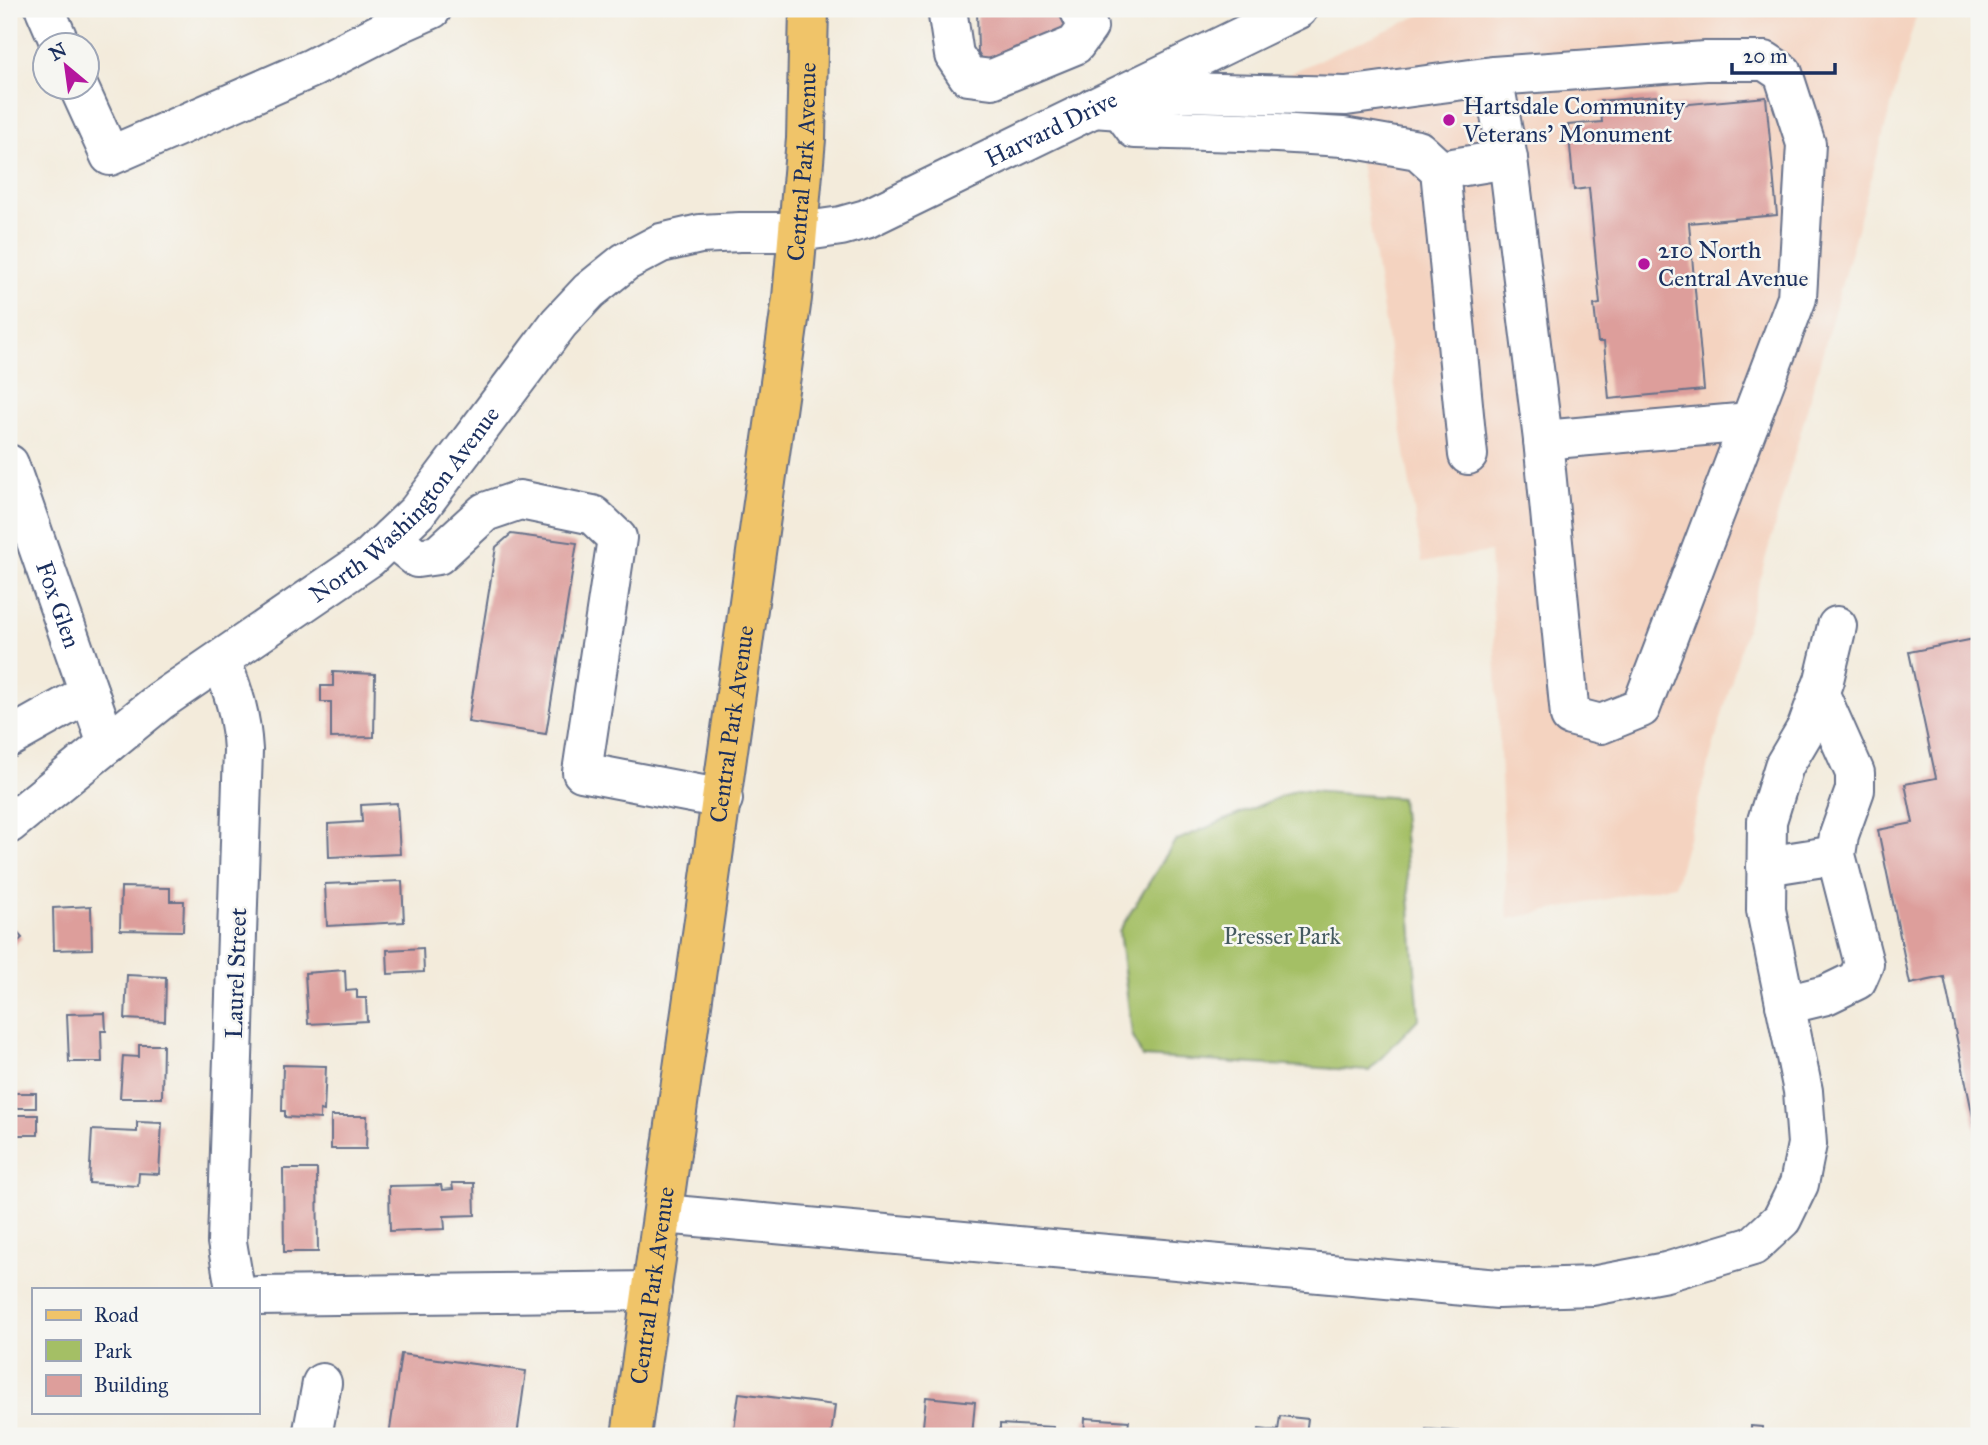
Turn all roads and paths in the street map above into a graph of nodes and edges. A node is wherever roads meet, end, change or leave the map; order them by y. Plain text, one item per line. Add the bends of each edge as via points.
1 (45, 9) edge
2 (810, 9) edge
3 (947, 9) edge
4 (1079, 9) edge
5 (1298, 9) edge
6 (408, 14) edge
7 (55, 32) edge
8 (1493, 76) junction
9 (85, 102) edge
10 (1107, 109) junction
11 (1508, 159) junction
12 (1440, 170) junction
13 (799, 232) junction
14 (1750, 422) junction
15 (1543, 440) junction
16 (1468, 455) dead end
17 (9, 464) edge
18 (391, 537) junction
19 (1837, 626) dead end
20 (221, 661) junction
21 (1819, 692) junction
22 (89, 693) junction
23 (9, 738) edge
24 (107, 744) junction
25 (723, 799) junction
26 (9, 824) edge
27 (1836, 855) junction
28 (1766, 866) junction
29 (1785, 1005) junction
30 (663, 1214) junction
31 (234, 1288) edge
32 (652, 1291) junction
33 (259, 1296) edge
34 (322, 1383) dead end
35 (312, 1436) edge
36 (631, 1436) edge

1 - 7 street
2 - 13 main road, Central Park Avenue
3 - 4 street via 954,55 968,76 992,79 1075,45 1088,27
5 - 10 street, Harvard Drive
6 - 9 street via 312,68 110,156
8 - 10 street via 1346,96 1167,93 1141,96
8 - 11 street
8 - 14 street via 1706,61 1765,61 1783,72 1805,144 1797,298
10 - 12 street via 1135,129 1277,133 1418,150
10 - 13 street, Harvard Drive via 866,219
11 - 12 street
11 - 15 street
12 - 16 street
13 - 18 street, North Washington Avenue via 701,234 662,243 625,262 559,323 417,512
13 - 25 main road, Central Park Avenue
14 - 15 street
14 - 15 street via 1640,708 1601,724 1570,716
17 - 22 street, Fox Glen
18 - 20 street, North Washington Avenue via 369,558
18 - 25 street via 417,558 438,555 485,512 520,500 593,515 617,538 582,772
19 - 21 street
20 - 24 street, North Washington Avenue via 160,701
20 - 31 street, Laurel Street via 236,697 243,750 228,1242
21 - 27 street via 1855,773 1855,790
21 - 28 street via 1807,727 1784,766 1770,810
22 - 23 street
22 - 24 street, Fox Glen
24 - 26 street, North Washington Avenue
25 - 30 main road, Central Park Avenue
27 - 28 street
27 - 29 street via 1864,964 1857,980 1826,995
28 - 29 street via 1766,910
29 - 30 street via 1803,1091 1807,1144 1800,1184 1782,1219 1753,1246 1666,1272 1592,1286 1498,1289
30 - 32 main road, Central Park Avenue
32 - 33 street
32 - 36 main road, Central Park Avenue
34 - 35 street

